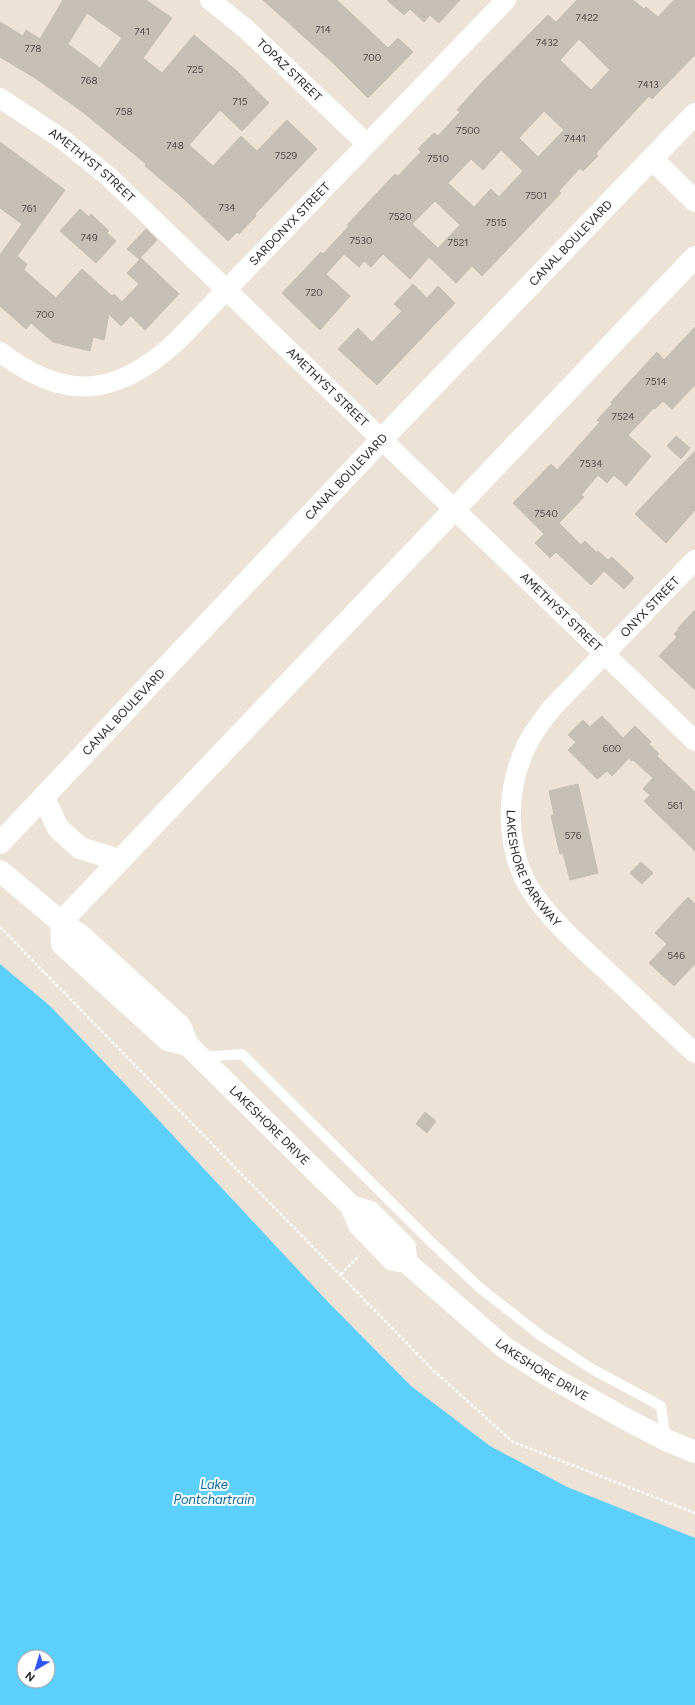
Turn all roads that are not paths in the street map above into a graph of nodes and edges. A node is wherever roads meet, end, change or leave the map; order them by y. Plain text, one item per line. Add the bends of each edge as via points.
1 (210, 0) edge
2 (506, 0) edge
3 (0, 98) edge
4 (695, 114) edge
5 (367, 144) junction
6 (652, 159) junction
7 (695, 201) edge
8 (695, 257) edge
9 (227, 289) junction
10 (0, 352) edge
11 (382, 439) junction
12 (454, 510) junction
13 (695, 560) edge
14 (605, 654) junction
15 (695, 741) edge
16 (44, 798) junction
17 (0, 843) edge
18 (119, 860) junction
19 (0, 870) edge
20 (62, 922) junction
21 (194, 1051) junction
22 (695, 1053) edge
23 (666, 1440) junction
24 (695, 1452) edge

1 - 5 street, TOPAZ STREET via 246,29
2 - 5 street, SARDONYX STREET
3 - 9 street, AMETHYST STREET via 62,139 109,177
4 - 6 street, CANAL BOULEVARD
5 - 9 street, SARDONYX STREET
6 - 7 street
6 - 11 street, CANAL BOULEVARD
8 - 12 street
9 - 10 street, SARDONYX STREET via 156,361 119,381 88,387 43,380
9 - 11 street, AMETHYST STREET
11 - 12 street, AMETHYST STREET
11 - 16 street, CANAL BOULEVARD
12 - 14 street, AMETHYST STREET
12 - 18 street
13 - 14 street, ONYX STREET
14 - 15 street, AMETHYST STREET
14 - 22 street, LAKESHORE PARKWAY via 551,709 526,746 512,790 510,817 514,847 519,865 531,889 555,920
16 - 17 street, CANAL BOULEVARD
16 - 18 street via 58,828 80,848
18 - 20 street
19 - 20 street, LAKESHORE DRIVE
20 - 21 street, LAKESHORE DRIVE via 80,935 180,1026
21 - 23 street, LAKESHORE DRIVE via 350,1206 370,1212 405,1247 406,1262 505,1348 549,1376
21 - 23 lane via 242,1054 480,1288 540,1335 585,1365 661,1406
23 - 24 street, LAKESHORE DRIVE

